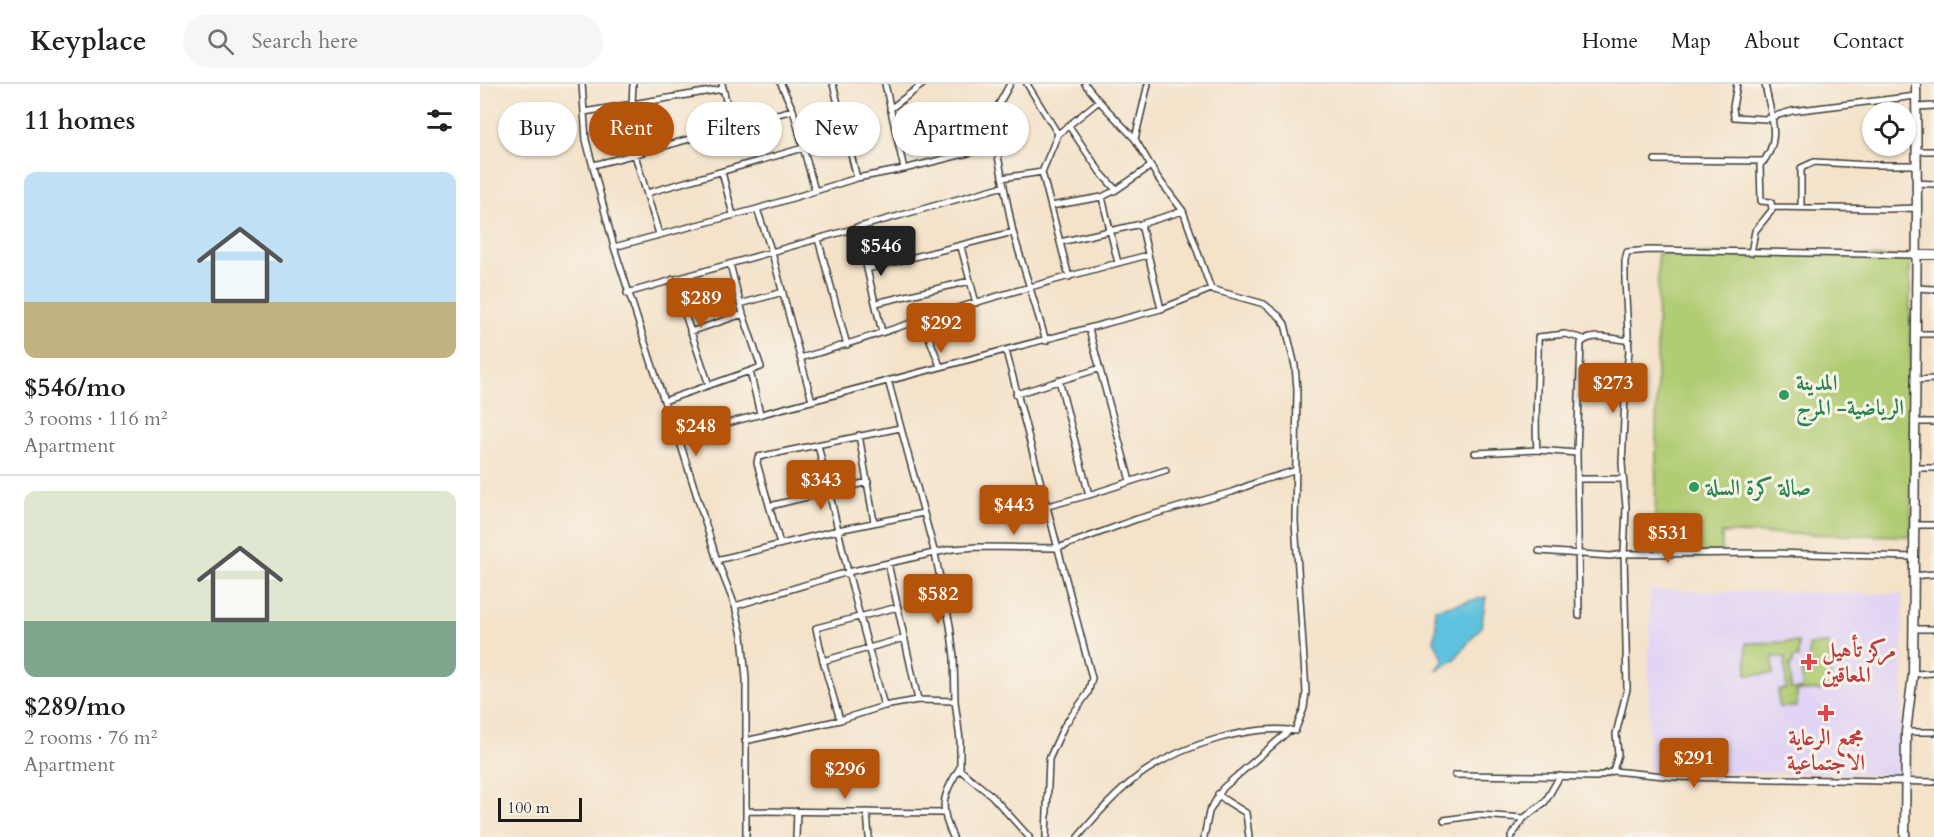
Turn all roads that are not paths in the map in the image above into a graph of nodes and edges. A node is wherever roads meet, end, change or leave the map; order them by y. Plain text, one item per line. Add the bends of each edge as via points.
1 (582, 84) edge
2 (633, 84) edge
3 (781, 84) edge
4 (833, 84) edge
5 (885, 84) edge
6 (923, 84) edge
7 (1010, 84) edge
8 (1027, 84) edge
9 (1085, 84) edge
10 (1148, 84) edge
11 (1737, 84) edge
12 (1765, 84) edge
13 (1916, 84) edge
14 (722, 86) edge
15 (1916, 96) junction
16 (1099, 101) junction
17 (632, 102) edge
18 (642, 102) edge
19 (726, 102) edge
20 (1000, 102) edge
21 (1916, 102) edge
22 (1934, 106) edge
23 (1916, 107) edge
24 (890, 109) junction
25 (793, 110) junction
26 (589, 111) edge
27 (584, 112) junction
28 (782, 113) edge
29 (794, 114) edge
30 (892, 117) edge
31 (1772, 117) junction
32 (1069, 126) junction
33 (1058, 134) junction
34 (1136, 139) junction
35 (794, 151) edge
36 (1916, 151) joint
37 (1934, 151) edge
38 (632, 156) edge
39 (636, 156) edge
40 (805, 156) edge
41 (901, 156) edge
42 (956, 156) edge
43 (998, 156) edge
44 (1654, 160) dead end
45 (1764, 161) junction
46 (593, 165) junction
47 (1917, 165) junction
48 (1151, 166) junction
49 (904, 169) junction
50 (722, 172) junction
51 (1042, 172) junction
52 (857, 178) junction
53 (1002, 178) junction
54 (1917, 183) junction
55 (1934, 184) edge
56 (1004, 186) junction
57 (1116, 190) junction
58 (815, 191) junction
59 (647, 193) junction
60 (1102, 197) junction
61 (1051, 206) junction
62 (1772, 207) junction
63 (1801, 207) junction
64 (1917, 208) junction
65 (757, 209) junction
66 (1183, 211) junction
67 (733, 215) junction
68 (1141, 224) junction
69 (857, 227) junction
70 (1111, 231) junction
71 (1013, 232) junction
72 (659, 234) junction
73 (818, 239) junction
74 (1060, 242) junction
75 (614, 247) junction
76 (961, 247) junction
77 (772, 253) junction
78 (1751, 253) junction
79 (1148, 255) junction
80 (1916, 255) junction
81 (1934, 255) edge
82 (1118, 263) junction
83 (730, 264) junction
84 (867, 269) junction
85 (1069, 276) junction
86 (673, 279) junction
87 (970, 281) junction
88 (1030, 286) junction
89 (1915, 288) junction
90 (1211, 289) junction
91 (1934, 289) edge
92 (783, 292) junction
93 (627, 293) junction
94 (876, 303) junction
95 (976, 303) junction
96 (740, 304) junction
97 (1161, 309) junction
98 (743, 314) junction
99 (922, 319) junction
100 (1089, 329) junction
101 (690, 332) junction
102 (882, 332) junction
103 (1915, 334) junction
104 (1934, 334) edge
105 (1584, 339) junction
106 (1046, 341) junction
107 (1629, 341) junction
108 (847, 345) junction
109 (1006, 351) junction
110 (800, 358) junction
111 (940, 366) junction
112 (1098, 369) junction
113 (750, 371) junction
114 (1934, 379) edge
115 (888, 380) junction
116 (1059, 380) junction
117 (1915, 380) junction
118 (709, 385) junction
119 (1016, 394) junction
120 (664, 401) junction
121 (812, 401) junction
122 (760, 414) junction
123 (1914, 422) junction
124 (1934, 422) edge
125 (900, 428) junction
126 (859, 435) junction
127 (678, 436) junction
128 (818, 445) junction
129 (1537, 450) junction
130 (1475, 453) dead end
131 (1577, 453) junction
132 (1914, 468) junction
133 (1934, 468) edge
134 (1166, 470) dead end
135 (1294, 471) junction
136 (1578, 479) junction
137 (1623, 479) junction
138 (1130, 481) junction
139 (868, 482) junction
140 (828, 491) junction
141 (1089, 495) junction
142 (770, 506) junction
143 (1047, 506) junction
144 (923, 513) junction
145 (874, 522) junction
146 (1914, 525) junction
147 (1934, 525) edge
148 (838, 530) junction
149 (780, 544) junction
150 (1058, 548) junction
151 (1539, 551) dead end
152 (935, 554) junction
153 (1577, 554) junction
154 (1624, 554) junction
155 (1913, 557) junction
156 (717, 560) junction
157 (888, 563) junction
158 (848, 572) junction
159 (1934, 574) edge
160 (1913, 576) junction
161 (735, 606) junction
162 (898, 607) junction
163 (1579, 616) dead end
164 (859, 617) junction
165 (1913, 628) junction
166 (1934, 629) edge
167 (904, 638) junction
168 (868, 649) junction
169 (823, 661) junction
170 (1934, 673) edge
171 (1913, 674) junction
172 (918, 700) junction
173 (955, 700) junction
174 (884, 706) junction
175 (840, 720) junction
176 (1290, 730) junction
177 (1906, 732) junction
178 (1934, 732) edge
179 (745, 741) junction
180 (960, 767) junction
181 (1613, 771) junction
182 (1455, 775) dead end
183 (1560, 776) junction
184 (1905, 781) junction
185 (1934, 782) edge
186 (1218, 794) junction
187 (747, 811) junction
188 (797, 811) junction
189 (867, 812) junction
190 (944, 813) junction
191 (1524, 818) junction
192 (1444, 820) dead end
193 (746, 837) edge
194 (796, 837) edge
195 (869, 837) edge
196 (953, 837) edge
197 (1029, 837) edge
198 (1046, 837) edge
199 (1078, 837) edge
200 (1204, 837) edge
201 (1249, 837) edge
202 (1511, 837) edge
203 (1905, 837) edge

1 - 27 street
2 - 17 street
3 - 25 street
4 - 52 street
5 - 24 street
6 - 24 street
7 - 20 street
8 - 33 street
9 - 16 street
10 - 34 street
11 - 31 street via 1734,117
12 - 31 street
13 - 15 main road
14 - 18 street
14 - 19 street
15 - 21 main road
15 - 31 street via 1792,111
16 - 32 street
16 - 34 street
22 - 23 street
24 - 30 street
25 - 28 street
25 - 29 street
26 - 27 street
27 - 46 street
31 - 45 street via 1773,142
32 - 33 street
32 - 57 street
33 - 51 street
34 - 48 street
35 - 50 street
36 - 37 street
36 - 47 main road
38 - 46 street
39 - 59 street
40 - 58 street
41 - 49 street
42 - 49 street
43 - 53 street
44 - 45 street
45 - 62 street via 1760,165 1761,201 1771,202
46 - 75 street
47 - 54 main road
47 - 63 street via 1808,163 1801,168
48 - 57 street
48 - 66 street
49 - 52 street
50 - 59 street
50 - 67 street
51 - 53 street
51 - 61 street
52 - 58 street
53 - 56 street
54 - 55 street
54 - 64 main road
56 - 69 street
56 - 71 street
57 - 60 street
58 - 65 street
59 - 72 street
60 - 61 street
60 - 70 street
61 - 74 street
62 - 63 street
62 - 78 street via 1755,231
63 - 64 street
64 - 80 main road
65 - 67 street
65 - 77 street
66 - 68 street
66 - 90 street
67 - 72 street
68 - 70 street
68 - 79 street
69 - 73 street
69 - 84 street
70 - 74 street
70 - 82 street
71 - 76 street
71 - 88 street
72 - 75 street
73 - 77 street
73 - 108 street
74 - 85 street
75 - 93 street
76 - 84 street
76 - 87 street
77 - 83 street
77 - 92 street
78 - 80 street
78 - 107 street via 1627,252 1624,280
79 - 82 street
79 - 97 street
80 - 81 main road
80 - 89 main road
82 - 85 street
83 - 86 street
83 - 96 street
84 - 94 street
85 - 88 street
86 - 93 street
86 - 101 street
87 - 94 street
87 - 95 street
88 - 95 street
88 - 106 street
89 - 91 street
89 - 103 main road
90 - 97 street
90 - 135 street via 1264,304 1285,324 1297,377
92 - 96 street
92 - 110 street
93 - 120 street
94 - 102 street
95 - 99 street
96 - 98 street
97 - 100 street
98 - 101 street
98 - 113 street via 761,366
99 - 102 street
99 - 111 street
100 - 106 street
100 - 112 street
101 - 118 street
102 - 108 street
103 - 104 street
103 - 117 main road
105 - 107 street
105 - 129 street via 1565,334 1538,337
105 - 131 street via 1580,348
106 - 109 street
107 - 137 street
108 - 110 street
109 - 111 street
109 - 119 street
110 - 121 street
111 - 115 street
112 - 116 street
112 - 138 street
113 - 118 street
113 - 122 street
114 - 117 street
115 - 121 street
115 - 125 street
116 - 119 street
116 - 141 street
117 - 123 main road
118 - 120 street
119 - 143 street
120 - 127 street
121 - 122 street
122 - 127 street
123 - 124 street
123 - 132 main road
125 - 126 street
125 - 144 street
126 - 128 street
126 - 139 street
127 - 156 street
128 - 140 street
128 - 142 street via 757,458
129 - 130 street
129 - 131 street
131 - 136 street
132 - 133 street
132 - 146 main road
134 - 138 street
135 - 150 street via 1137,519
135 - 176 street via 1306,692 1295,731
136 - 137 street
136 - 153 street
137 - 154 street
138 - 141 street
139 - 140 street
139 - 145 street
140 - 142 street
140 - 148 street
141 - 143 street
142 - 149 street
143 - 150 street
144 - 145 street
144 - 152 street
145 - 148 street
146 - 147 street
146 - 155 main road
148 - 149 street
148 - 158 street
149 - 156 street
150 - 152 street via 976,547
150 - 198 street via 1092,678 1088,693 1064,726 1049,759
151 - 153 street
152 - 157 street
152 - 173 street via 953,641
153 - 154 street
153 - 163 street
154 - 155 street
154 - 181 street via 1627,689 1616,734 1618,754
155 - 160 main road
156 - 161 street
157 - 158 street
157 - 162 street
158 - 161 street
158 - 164 street
159 - 160 street
160 - 165 main road
161 - 179 street via 745,658
162 - 164 street
162 - 167 street
164 - 168 street
164 - 169 street via 817,627
165 - 166 street
165 - 171 main road
167 - 168 street
167 - 172 street
168 - 169 street
168 - 174 street
169 - 175 street
170 - 171 street
171 - 177 main road
172 - 173 street
172 - 174 street
173 - 180 street
174 - 175 street
175 - 179 street
176 - 186 street
176 - 199 street via 1268,728 1218,739 1158,764 1139,776
177 - 178 street
177 - 184 main road
179 - 187 street
180 - 190 street via 946,791
180 - 197 street
181 - 183 street via 1598,777
181 - 184 street via 1675,777
182 - 183 street
183 - 191 street via 1545,802
184 - 185 street
184 - 203 main road
186 - 200 street
186 - 201 street via 1246,813
187 - 188 street
187 - 193 street
188 - 189 street
188 - 194 street
189 - 190 street
189 - 195 street
190 - 196 street
191 - 192 street via 1479,815
191 - 202 street

